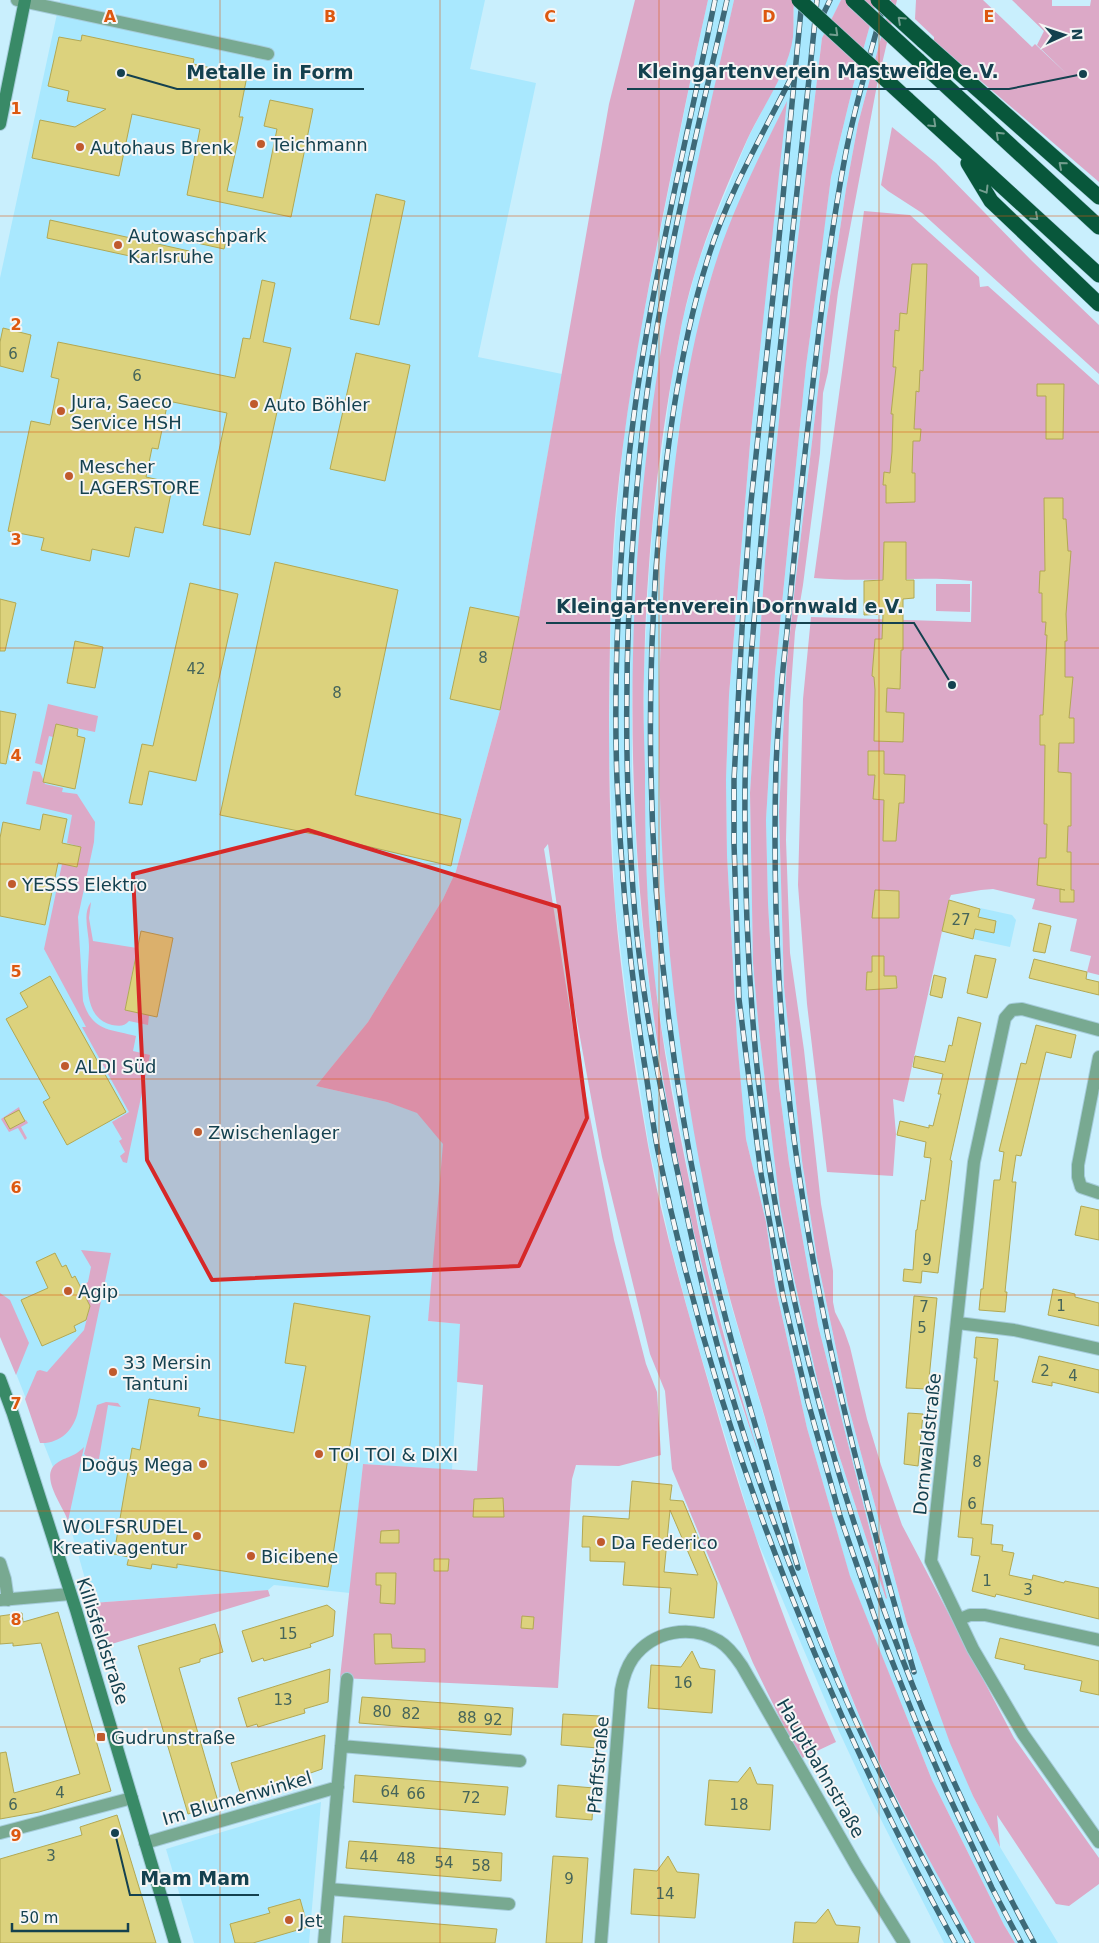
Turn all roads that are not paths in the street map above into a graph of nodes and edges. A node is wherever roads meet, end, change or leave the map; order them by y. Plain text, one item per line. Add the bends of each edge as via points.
1 (799, 0) edge
2 (853, 0) edge
3 (878, 0) edge
4 (22, 1) edge
5 (268, 54) dead end
6 (0, 124) edge
7 (960, 148) junction
8 (1099, 197) edge
9 (1099, 227) edge
10 (1099, 275) edge
11 (1099, 304) edge
12 (1099, 1030) edge
13 (1099, 1057) edge
14 (1099, 1193) edge
15 (958, 1322) junction
16 (1099, 1349) edge
17 (0, 1379) edge
18 (0, 1563) edge
19 (70, 1594) junction
20 (4, 1600) edge
21 (960, 1619) junction
22 (690, 1632) joint
23 (1099, 1640) edge
24 (347, 1679) dead end
25 (341, 1746) junction
26 (520, 1761) dead end
27 (338, 1787) junction
28 (132, 1798) junction
29 (0, 1833) edge
30 (1099, 1842) edge
31 (145, 1843) junction
32 (329, 1889) junction
33 (509, 1904) dead end
34 (175, 1943) edge
35 (324, 1943) edge
36 (601, 1943) edge
37 (904, 1943) edge

1 -> 7 highway, bridge
9 -> 2 highway, bridge
8 -> 3 highway, bridge
4 - 5 street
4 - 6 main road
7 -> 10 highway
7 -> 11 highway via 991,201
12 - 15 street, Dornwaldstraße via 1022,1008 1012,1010 1005,1018 974,1162
13 - 14 street via 1078,1171 1081,1187
15 - 16 street via 1014,1330
15 - 21 street, Dornwaldstraße via 931,1561
17 - 19 main road, Killisfeldstraße
18 - 20 street via 5,1579
19 - 20 street
19 - 28 main road, Killisfeldstraße
21 - 23 street via 985,1615
21 - 30 street, Dornwaldstraße via 973,1649 1023,1734
22 - 36 street, Pfaffstraße via 658,1637 646,1644 632,1658 625,1674 621,1690
22 - 37 street, Hauptbahnstraße via 720,1642 742,1666
24 - 25 street, Im Blumenwinkel
25 - 26 street
25 - 27 street, Im Blumenwinkel
27 - 31 street, Im Blumenwinkel
27 - 32 street, Im Blumenwinkel
28 - 29 street
28 - 31 main road, Killisfeldstraße
31 - 34 main road, Killisfeldstraße
32 - 33 street
32 - 35 street, Im Blumenwinkel

